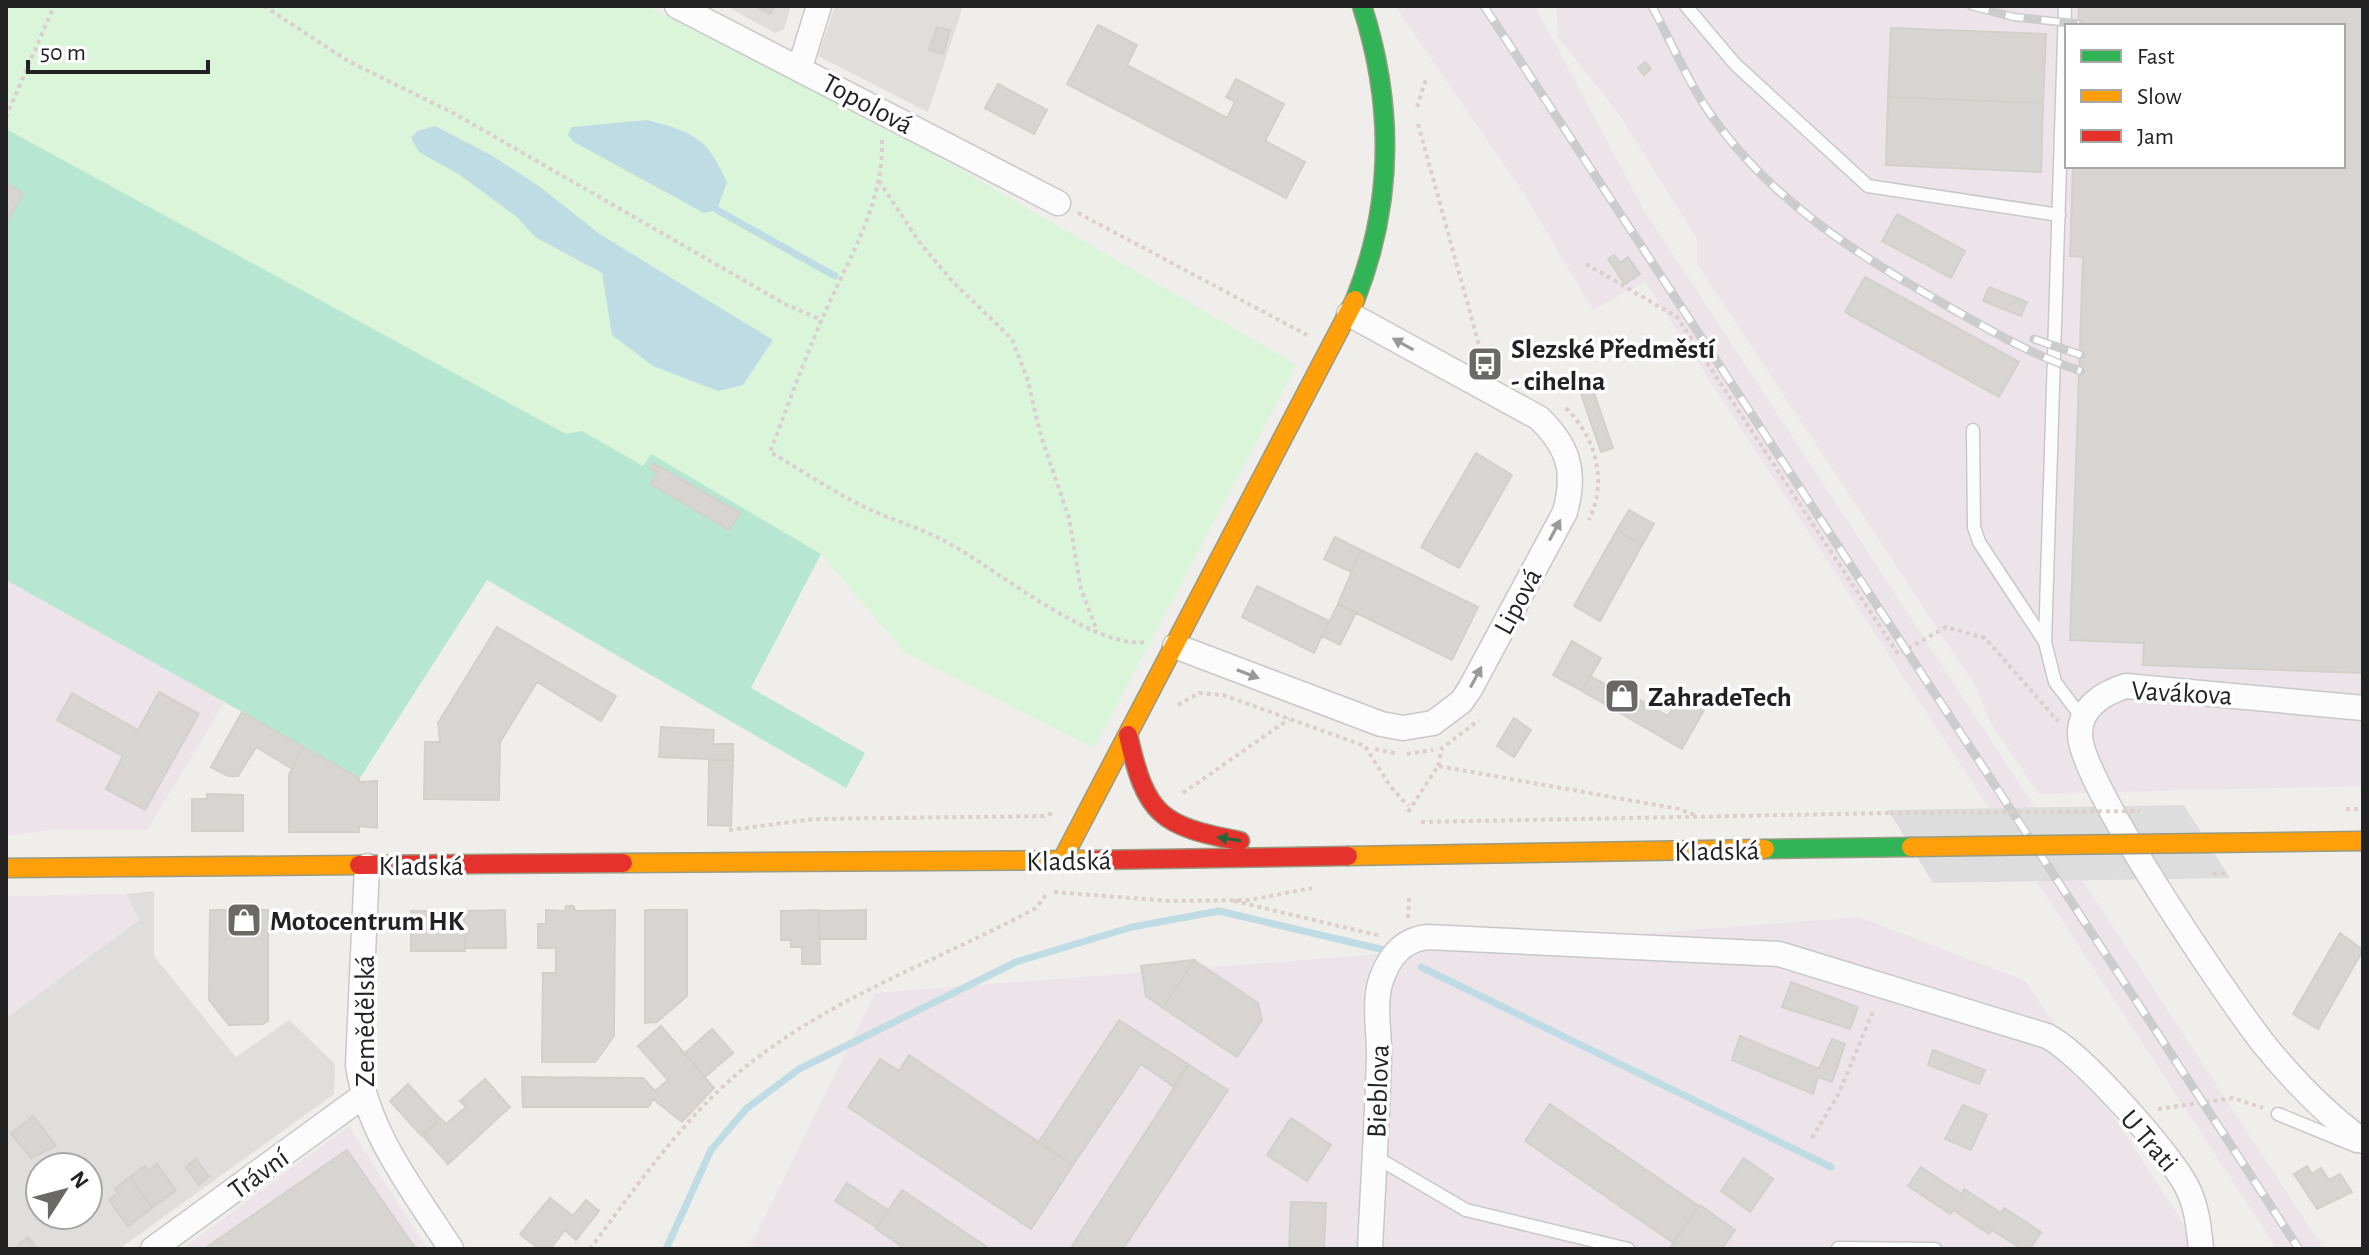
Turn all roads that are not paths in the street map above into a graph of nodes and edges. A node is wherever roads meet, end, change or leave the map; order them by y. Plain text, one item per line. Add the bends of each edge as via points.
1 (677, 6) edge
2 (819, 6) edge
3 (1362, 6) edge
4 (1686, 6) edge
5 (2065, 6) edge
6 (800, 67) junction
7 (1058, 203) road end
8 (2059, 215) junction
9 (1349, 314) junction
10 (1973, 430) dead end
11 (2045, 642) junction
12 (1175, 646) junction
13 (2363, 708) edge
14 (2083, 719) junction
15 (1128, 735) junction
16 (2363, 841) edge
17 (1333, 856) junction
18 (1062, 860) junction
19 (367, 866) junction
20 (6, 868) edge
21 (2067, 1048) joint
22 (363, 1096) junction
23 (2278, 1114) road end
24 (2363, 1141) edge
25 (2363, 1149) edge
26 (1374, 1156) junction
27 (1838, 1248) edge
28 (153, 1249) edge
29 (451, 1249) edge
30 (1370, 1249) edge
31 (1628, 1249) edge
32 (1935, 1249) edge
33 (2201, 1249) edge

1 - 6 street, Topolová
2 - 6 street
3 - 9 main road via 1384,88 1388,157 1376,238
4 - 8 lane via 1735,64 1868,186
5 - 8 lane
6 - 7 street, Topolová
8 - 11 lane
9 - 12 main road
12 -> 9 street, Lipová via 1381,724 1403,728 1433,723 1470,689 1565,512 1570,461 1539,418
10 - 11 lane via 1974,527 1979,542
11 - 14 lane via 2055,682
12 - 15 main road
13 - 14 street, Vavákova via 2126,686 2100,697
14 - 24 street via 2079,734 2096,786 2228,994 2304,1088
17 -> 15 main road via 1177,828 1143,793
15 - 18 main road
16 - 17 main road, Kladská, bridge
17 - 18 main road, Kladská
18 - 19 main road, Kladská
19 - 20 main road, Kladská
19 - 22 street, Zemědělská via 358,1065
21 - 26 street, Bieblova via 2017,1026 1779,954 1427,937 1406,941 1389,963 1377,1000
21 - 33 street, U Trati via 2182,1178 2195,1206
22 - 28 street, Trávní
22 - 29 street, Zemědělská via 381,1138
23 - 25 lane
26 - 30 street, Bieblova
26 - 31 lane via 1466,1210
27 - 32 lane

